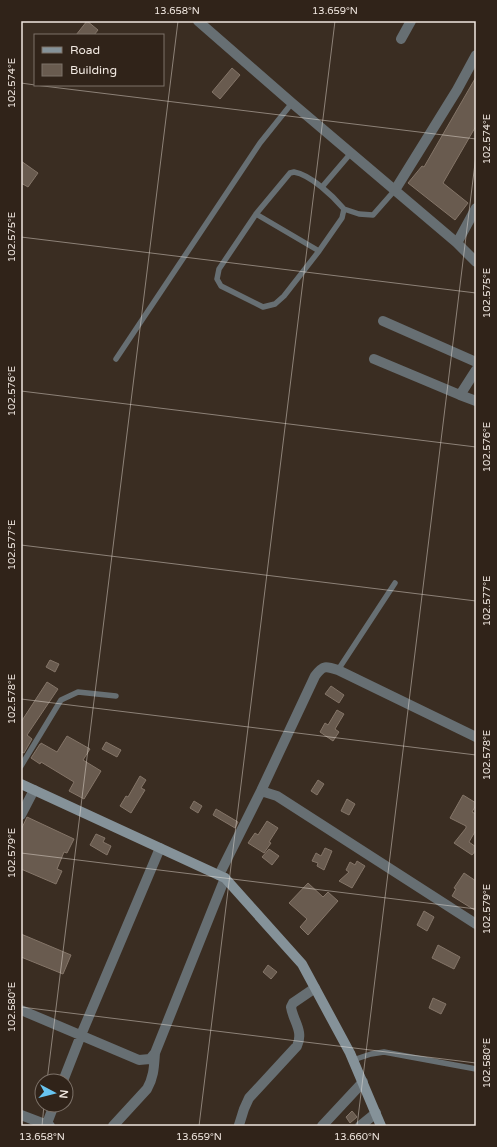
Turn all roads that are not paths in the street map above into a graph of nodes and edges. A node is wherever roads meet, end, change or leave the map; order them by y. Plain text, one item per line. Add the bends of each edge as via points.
1 (198, 21) edge
2 (411, 21) edge
3 (401, 39) dead end
4 (476, 55) edge
5 (292, 102) junction
6 (351, 153) junction
7 (322, 187) junction
8 (395, 190) junction
9 (476, 208) edge
10 (344, 209) junction
11 (256, 214) junction
12 (457, 243) junction
13 (319, 251) junction
14 (476, 262) edge
15 (383, 321) dead end
16 (116, 359) dead end
17 (374, 359) dead end
18 (476, 362) edge
19 (476, 370) edge
20 (460, 395) junction
21 (476, 401) edge
22 (395, 583) dead end
23 (338, 670) junction
24 (116, 696) dead end
25 (476, 737) edge
26 (21, 766) edge
27 (21, 784) edge
28 (34, 790) junction
29 (261, 791) junction
30 (21, 815) edge
31 (160, 848) junction
32 (222, 876) junction
33 (476, 924) edge
34 (315, 988) junction
35 (21, 1010) edge
36 (81, 1034) junction
37 (155, 1053) junction
38 (353, 1060) junction
39 (476, 1069) edge
40 (66, 1073) edge
41 (362, 1082) junction
42 (52, 1113) edge
43 (376, 1113) junction
44 (21, 1115) edge
45 (239, 1125) edge
46 (48, 1126) edge
47 (113, 1126) edge
48 (322, 1126) edge
49 (360, 1126) edge
50 (381, 1126) edge

1 - 5 street
2 - 3 street
4 - 8 street
5 - 6 street
5 - 16 lane via 260,143
6 - 7 lane
6 - 8 street
7 - 10 lane
7 - 11 lane via 300,173 290,173
8 - 10 lane via 373,215
8 - 12 street
9 - 12 street
10 - 13 lane via 342,218
11 - 13 lane
11 - 13 lane via 219,269 218,279 221,286 263,307 276,304
12 - 14 street
15 - 18 street
17 - 20 street
19 - 20 street
20 - 21 street
22 - 23 lane
23 - 25 street
23 - 29 street via 324,667 315,676
24 - 26 lane via 78,692 61,700
27 - 28 street
28 - 30 street
28 - 31 street
29 - 32 street
29 - 33 street via 277,796
31 - 32 street
31 - 36 street
32 - 34 street via 302,964
32 - 37 street
34 - 38 street
34 - 45 street via 291,1007 300,1035 297,1046 249,1098
35 - 36 street
36 - 37 street via 139,1060 150,1059
36 - 40 street
37 - 47 street via 153,1077 147,1089
38 - 39 lane via 384,1052
38 - 41 street
41 - 43 street
41 - 48 street
42 - 46 street
43 - 49 street
43 - 50 street
44 - 46 street

